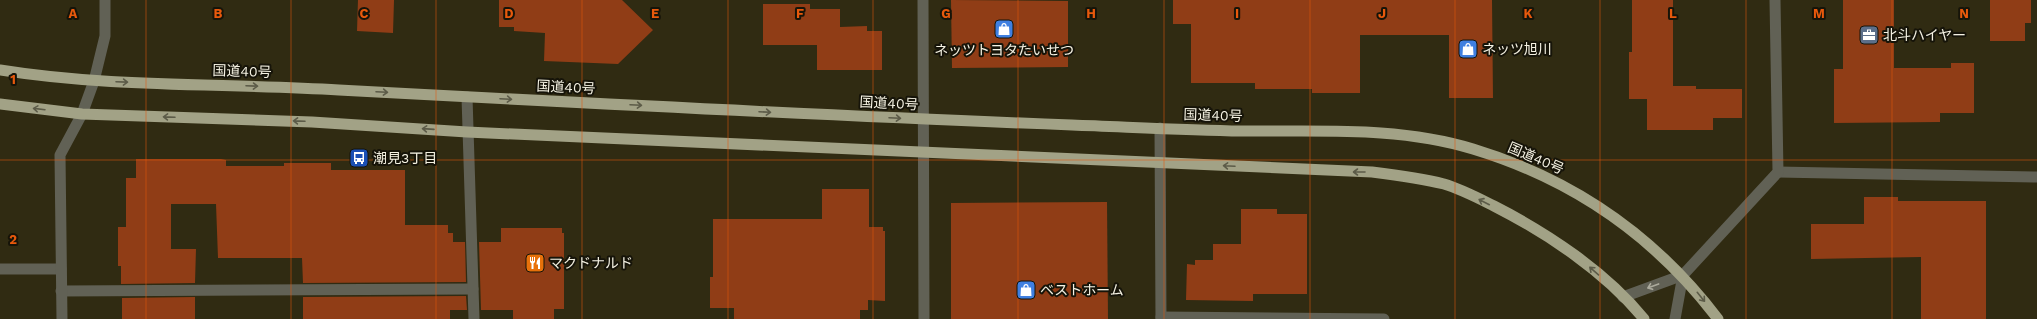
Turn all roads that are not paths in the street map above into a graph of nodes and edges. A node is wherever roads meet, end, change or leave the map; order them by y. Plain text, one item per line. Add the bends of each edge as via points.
1 (105, 0) edge
2 (923, 0) edge
3 (1775, 0) edge
4 (0, 70) edge
5 (94, 81) junction
6 (467, 97) junction
7 (0, 104) edge
8 (82, 114) junction
9 (923, 120) junction
10 (1160, 128) junction
11 (467, 132) junction
12 (922, 153) junction
13 (1159, 162) junction
14 (1778, 172) junction
15 (2037, 177) edge
16 (0, 269) edge
17 (61, 269) junction
18 (1683, 275) junction
19 (473, 289) junction
20 (61, 291) junction
21 (1623, 297) junction
22 (1161, 318) edge
23 (62, 319) edge
24 (474, 319) edge
25 (924, 319) edge
26 (1384, 319) edge
27 (1644, 319) edge
28 (1675, 319) edge
29 (1718, 319) edge

1 - 5 street via 105,36
2 - 9 street
3 - 14 street
4 - 5 highway, 国道40号
5 -> 6 highway, 国道40号 via 305,88
5 - 8 street
6 -> 9 highway, 国道40号
6 - 11 street
8 -> 7 highway
11 -> 8 highway via 312,122
8 - 17 street via 60,155
9 - 10 highway, 国道40号
9 - 12 street
10 - 13 street
10 - 18 highway, 国道40号 via 1413,135 1472,148 1531,170 1580,194 1635,232
11 - 12 highway
11 - 19 street
12 - 13 highway
12 - 25 street
21 -> 13 highway via 1562,245 1524,222 1445,185 1372,172
13 - 22 street
14 - 15 street
14 - 18 street
16 - 17 street
17 - 20 street
18 -> 21 street
18 - 28 street
18 -> 29 highway, 国道40号
19 - 20 street
19 - 24 street
20 - 23 street
21 - 27 highway
22 - 26 street

